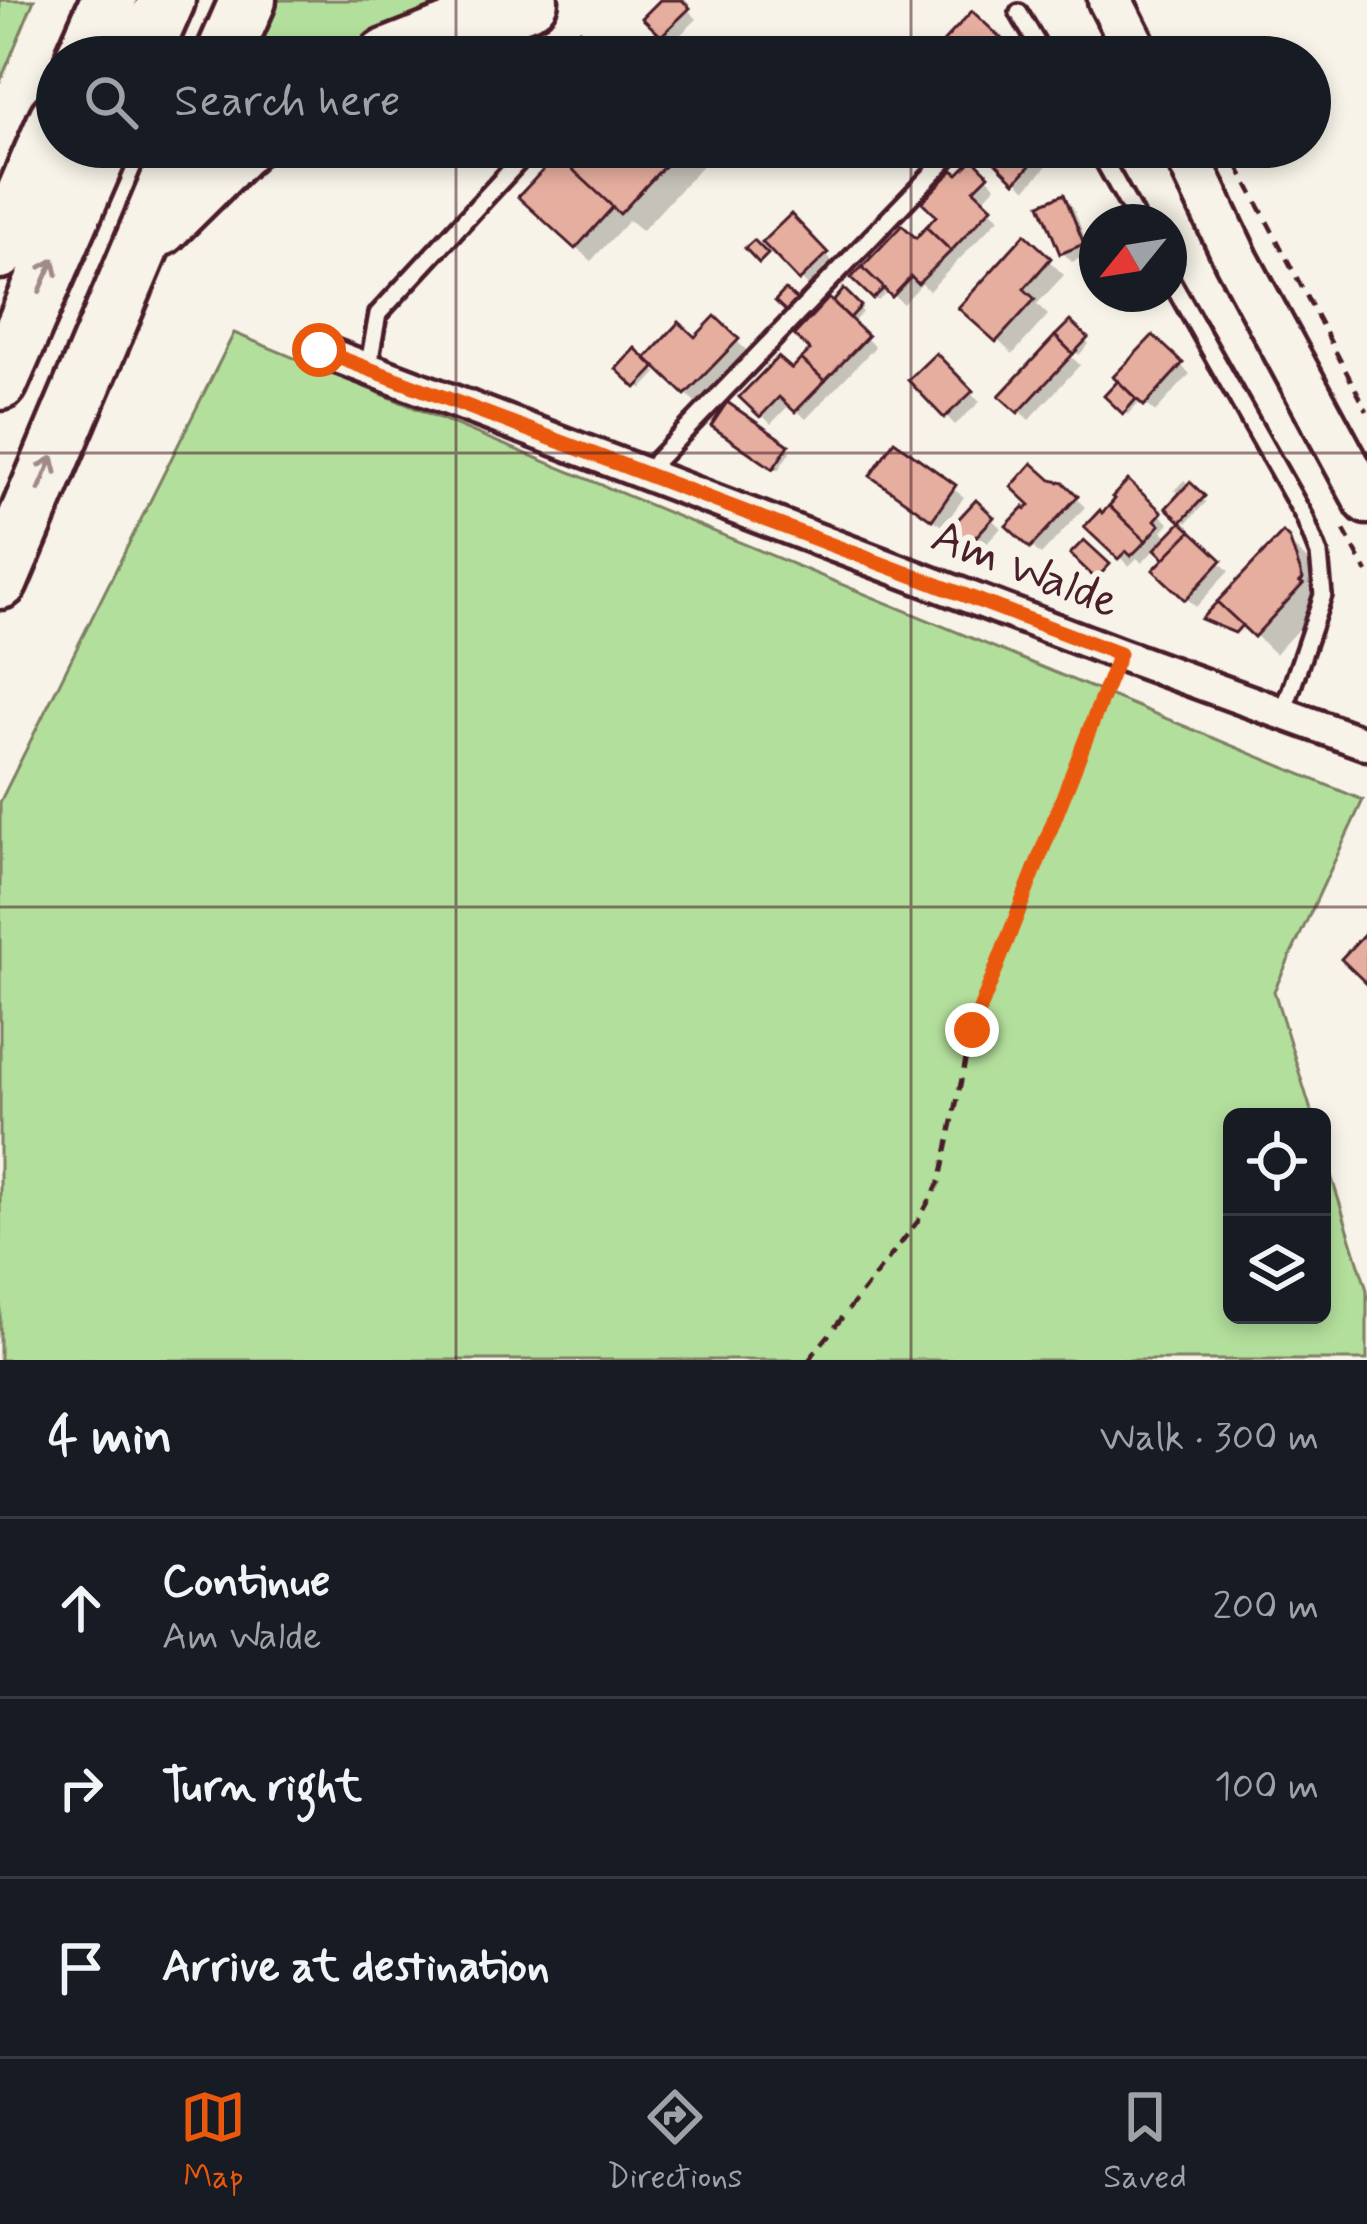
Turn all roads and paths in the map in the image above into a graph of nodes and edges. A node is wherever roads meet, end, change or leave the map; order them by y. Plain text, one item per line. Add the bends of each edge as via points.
1 (109, 0) edge
2 (167, 0) edge
3 (248, 0) edge
4 (530, 0) edge
5 (1110, 0) edge
6 (1019, 13) dead end
7 (93, 36) edge
8 (151, 36) edge
9 (232, 36) edge
10 (439, 36) edge
11 (1033, 36) edge
12 (1128, 36) edge
13 (36, 168) edge
14 (93, 168) edge
15 (174, 168) edge
16 (221, 168) edge
17 (513, 168) edge
18 (938, 168) edge
19 (1108, 168) edge
20 (1193, 168) edge
21 (1239, 168) edge
22 (1128, 204) edge
23 (0, 251) edge
24 (137, 251) junction
25 (1187, 309) edge
26 (319, 350) dead end
27 (368, 369) junction
28 (0, 382) edge
29 (1367, 411) edge
30 (652, 476) junction
31 (1367, 502) edge
32 (0, 581) edge
33 (1119, 654) junction
34 (1283, 712) junction
35 (1367, 744) edge
36 (809, 1360) edge

1 - 7 highway
2 - 8 highway
3 - 9 highway
4 - 10 highway
5 - 12 main road
6 - 11 lane
13 - 23 highway
28 -> 14 highway
15 - 24 highway
16 - 24 highway
17 - 27 lane via 379,314
18 - 30 lane via 656,461
19 - 22 lane
20 - 31 main road
21 - 29 path
32 -> 24 highway
25 - 34 lane via 1319,554 1323,595
26 - 27 street, Am Walde
27 - 30 street, Am Walde
30 - 33 street, Am Walde
33 - 34 street, Am Walde
33 - 36 path via 972,1030 940,1181
34 - 35 street, Am Walde

